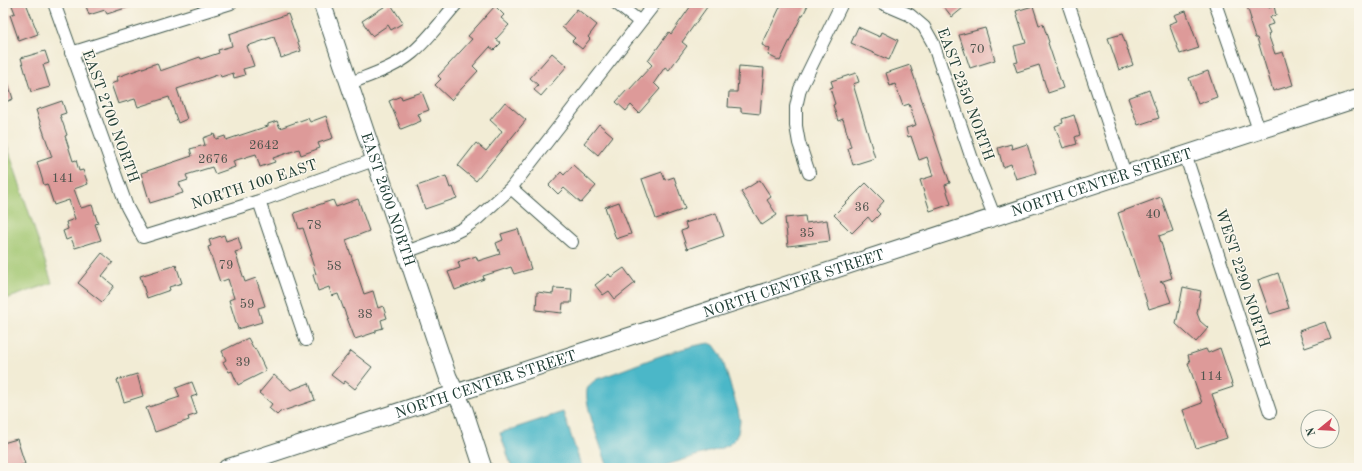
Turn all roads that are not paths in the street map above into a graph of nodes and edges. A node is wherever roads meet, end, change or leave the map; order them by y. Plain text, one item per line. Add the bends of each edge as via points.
1 (54, 3) edge
2 (231, 3) edge
3 (322, 3) edge
4 (457, 3) edge
5 (616, 3) edge
6 (655, 3) edge
7 (842, 3) edge
8 (882, 3) edge
9 (1068, 3) edge
10 (1215, 3) edge
11 (640, 22) junction
12 (71, 53) junction
13 (348, 84) junction
14 (1358, 101) edge
15 (1259, 130) junction
16 (1185, 154) junction
17 (374, 160) junction
18 (809, 173) dead end
19 (1125, 174) junction
20 (511, 188) junction
21 (259, 201) junction
22 (995, 218) junction
23 (143, 237) joint
24 (572, 242) dead end
25 (406, 252) junction
26 (306, 340) dead end
27 (457, 394) junction
28 (1270, 412) dead end
29 (227, 468) edge
30 (484, 468) edge

1 - 12 street, EAST 2700 NORTH
2 - 12 street
3 - 13 street, EAST 2600 NORTH
4 - 13 street via 411,54 382,71
5 - 11 street
6 - 11 street
7 - 18 street via 800,89 796,107 799,144
8 - 22 street, EAST 2350 NORTH via 910,15 924,27 933,43 974,165
9 - 19 street
10 - 15 street
11 - 20 street
12 - 23 street, EAST 2700 NORTH via 127,207
13 - 17 street, EAST 2600 NORTH
14 - 15 street, NORTH CENTER STREET
15 - 16 street, NORTH CENTER STREET
16 - 19 street, NORTH CENTER STREET
16 - 28 street, WEST 2290 NORTH
17 - 21 street, NORTH 100 EAST
17 - 25 street, EAST 2600 NORTH
19 - 22 street, NORTH CENTER STREET
20 - 24 street
20 - 25 street via 464,228
21 - 23 street, NORTH 100 EAST
21 - 26 street
22 - 27 street, NORTH CENTER STREET
25 - 27 street, EAST 2600 NORTH via 448,377
27 - 29 street, NORTH CENTER STREET
27 - 30 street, EAST 2600 NORTH

